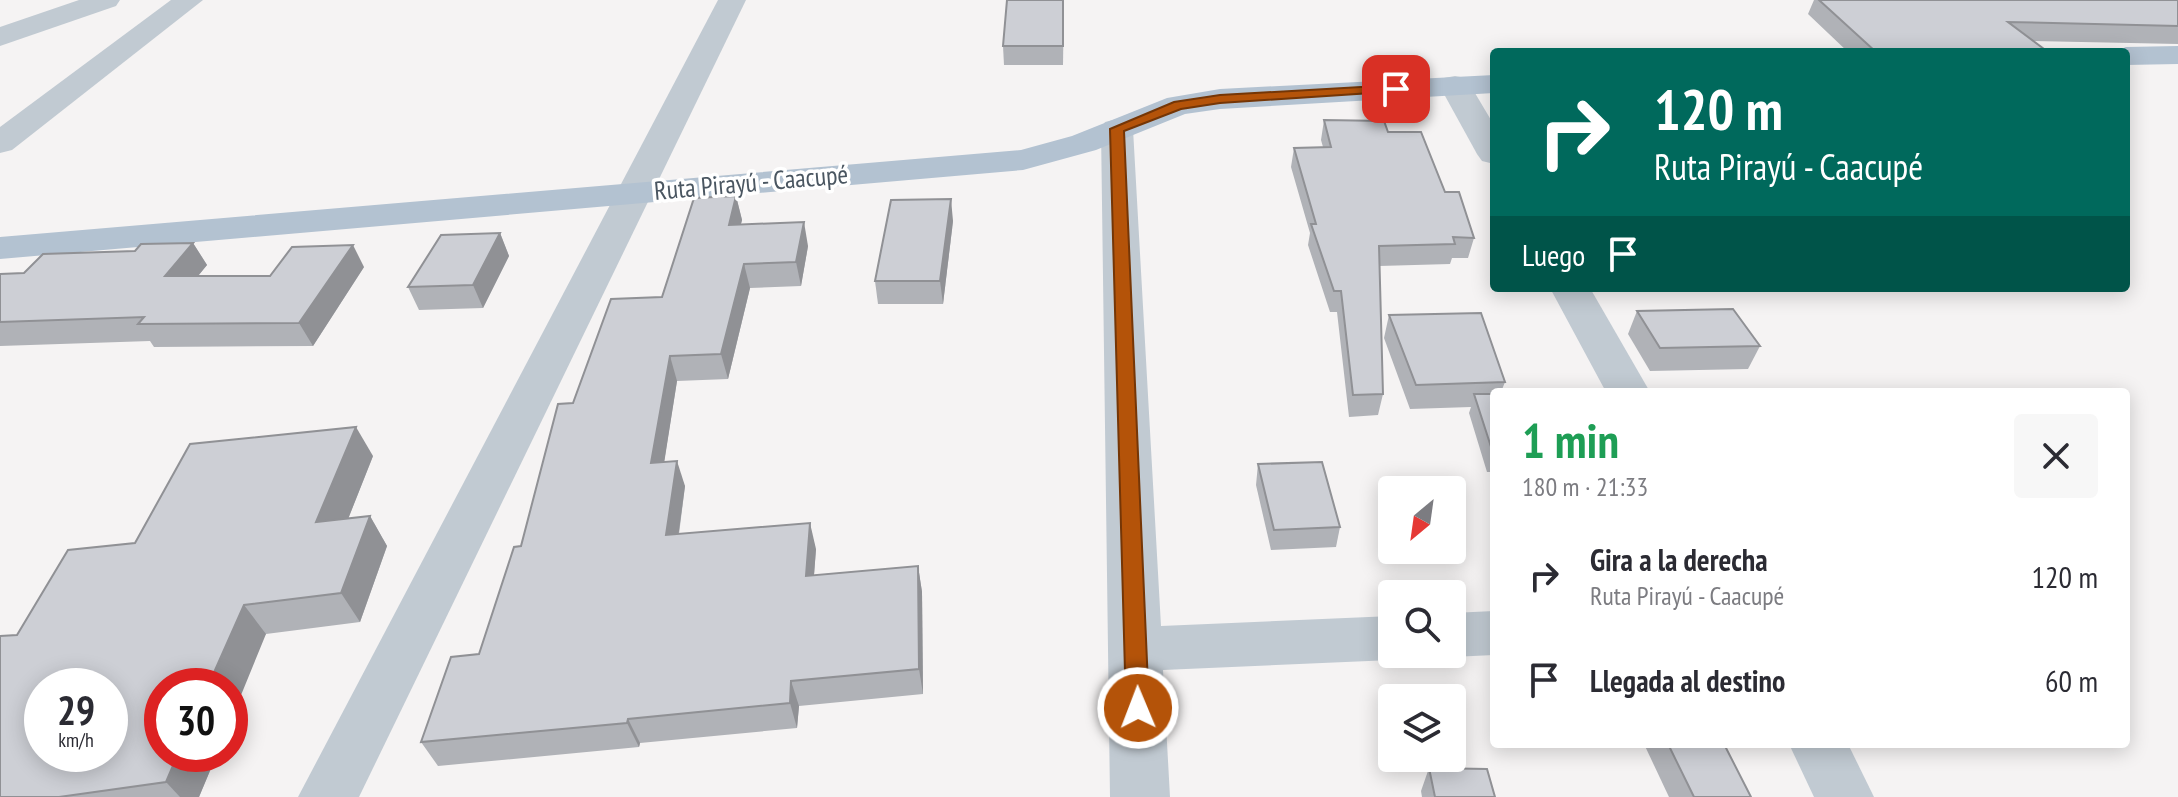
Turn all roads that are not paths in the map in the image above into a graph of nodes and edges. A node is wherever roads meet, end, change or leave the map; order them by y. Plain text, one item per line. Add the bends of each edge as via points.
1 (106, 0) edge
2 (189, 0) edge
3 (732, 0) edge
4 (0, 37) edge
5 (2178, 55) edge
6 (2130, 56) edge
7 (1490, 84) edge
8 (1455, 85) junction
9 (1117, 129) junction
10 (0, 143) edge
11 (1490, 147) edge
12 (633, 192) junction
13 (0, 248) edge
14 (1572, 292) edge
15 (1626, 388) edge
16 (1490, 633) edge
17 (1466, 634) edge
18 (1378, 639) edge
19 (1136, 649) junction
20 (1820, 748) edge
21 (328, 797) edge
22 (1140, 797) edge
23 (1844, 797) edge

1 - 4 street
2 - 10 street
3 - 12 street
5 - 6 main road
7 - 8 main road, Ruta Pirayú - Caacupé
8 - 9 main road, Ruta Pirayú - Caacupé via 1220,99 1178,105
8 - 11 street
9 - 12 main road, Ruta Pirayú - Caacupé via 1023,160
9 - 19 street
12 - 13 main road, Ruta Pirayú - Caacupé
12 - 21 street
14 - 15 street
16 - 17 street
18 - 19 street
19 - 22 street
20 - 23 street

